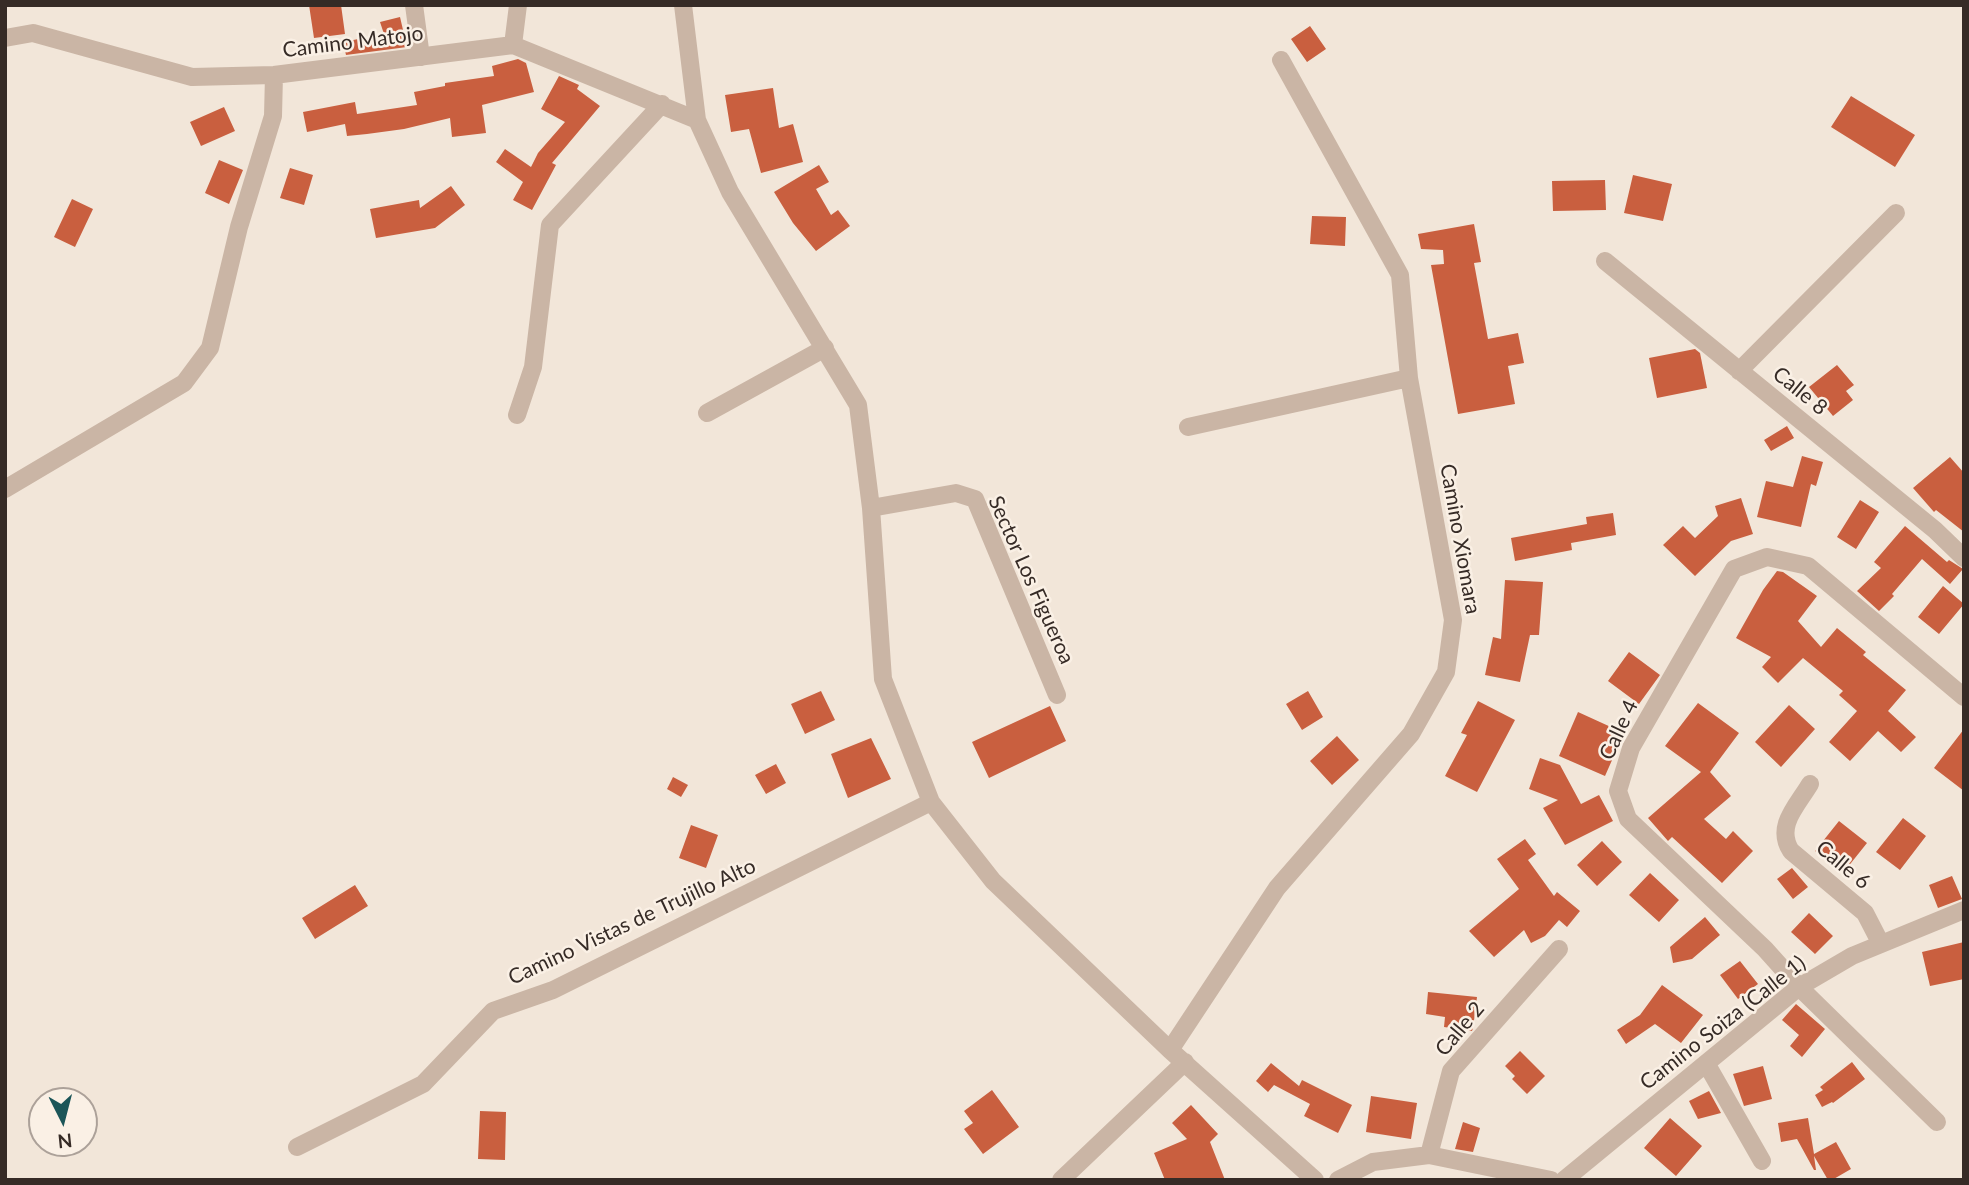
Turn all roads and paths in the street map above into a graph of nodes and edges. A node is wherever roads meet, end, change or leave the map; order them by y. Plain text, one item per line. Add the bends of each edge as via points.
1 (414, 5) edge
2 (518, 5) edge
3 (683, 5) edge
4 (5, 37) edge
5 (513, 44) junction
6 (421, 57) junction
7 (1281, 60) dead end
8 (274, 75) junction
9 (662, 104) junction
10 (697, 120) junction
11 (1896, 213) dead end
12 (1605, 261) dead end
13 (825, 348) junction
14 (1739, 371) junction
15 (1409, 378) junction
16 (707, 413) dead end
17 (517, 415) dead end
18 (1188, 427) dead end
19 (5, 489) edge
20 (871, 508) junction
21 (1964, 558) edge
22 (1057, 695) dead end
23 (1964, 697) edge
24 (1810, 784) dead end
25 (932, 802) junction
26 (1964, 910) edge
27 (1881, 944) junction
28 (1559, 949) dead end
29 (1799, 987) junction
30 (1170, 1050) junction
31 (1185, 1062) junction
32 (1706, 1063) junction
33 (1937, 1122) dead end
34 (297, 1147) dead end
35 (1429, 1155) junction
36 (1762, 1161) dead end
37 (1061, 1180) edge
38 (1315, 1180) edge
39 (1338, 1180) edge
40 (1551, 1180) edge
41 (1564, 1180) edge

1 - 6 street
2 - 5 street
3 - 10 street
4 - 8 street, Camino Matojo via 33,33 192,78
5 - 6 street, Camino Matojo
5 - 9 street, Camino Matojo
6 - 8 street, Camino Matojo
7 - 15 street, Camino Xiomara via 1400,275
8 - 19 street via 273,116 239,227 210,348 184,383
9 - 10 street, Camino Matojo
9 - 17 street via 550,225 533,367
10 - 13 street via 730,192
11 - 14 street
12 - 14 street, Calle 8
13 - 16 street
13 - 20 street via 858,405
14 - 21 street, Calle 8
15 - 18 street
15 - 30 street, Camino Xiomara via 1453,620 1447,673 1411,734 1277,888
20 - 22 street, Sector Los Figueroa via 956,493 975,499
20 - 25 street via 884,679
23 - 29 street, Calle 4 via 1808,566 1766,557 1734,569 1631,748 1618,791 1628,819
24 - 27 street, Calle 6 via 1784,827 1786,843 1865,913
25 - 30 street via 993,881
25 - 34 street, Camino Vistas de Trujillo Alto via 553,990 493,1011 423,1084
26 - 27 street, Camino Soiza (Calle 1)
27 - 29 street, Camino Soiza (Calle 1)
28 - 35 street, Calle 2 via 1451,1071
29 - 32 street, Camino Soiza (Calle 1)
29 - 33 street, Calle 4
30 - 31 street
31 - 37 street
31 - 38 street
32 - 36 street
32 - 41 street, Camino Soiza (Calle 1)
35 - 39 street via 1373,1162
35 - 40 street

